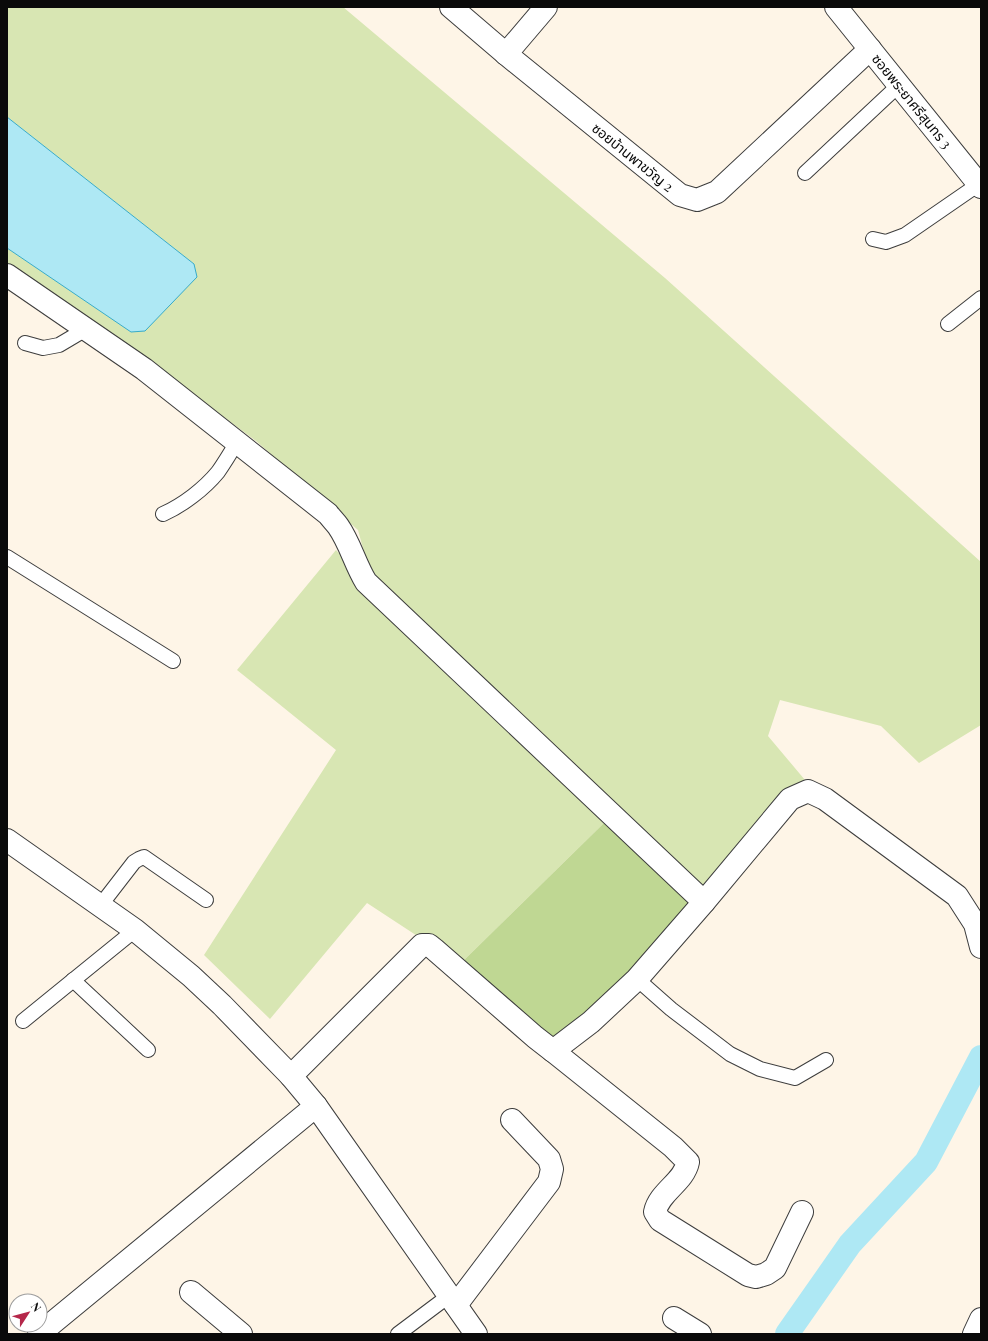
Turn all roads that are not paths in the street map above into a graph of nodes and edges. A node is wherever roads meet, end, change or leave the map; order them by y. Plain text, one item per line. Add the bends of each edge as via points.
1 (451, 7) edge
2 (546, 7) edge
3 (844, 10) edge
4 (870, 49) junction
5 (506, 54) junction
6 (899, 85) junction
7 (805, 173) dead end
8 (980, 185) edge
9 (873, 239) dead end
10 (7, 275) edge
11 (981, 298) edge
12 (948, 324) dead end
13 (86, 329) junction
14 (25, 343) dead end
15 (237, 442) junction
16 (163, 514) dead end
17 (7, 557) edge
18 (172, 662) dead end
19 (7, 840) edge
20 (206, 900) dead end
21 (704, 902) junction
22 (100, 906) junction
23 (135, 930) junction
24 (981, 947) edge
25 (637, 979) junction
26 (73, 980) junction
27 (23, 1021) dead end
28 (148, 1050) dead end
29 (553, 1051) junction
30 (826, 1060) dead end
31 (291, 1076) junction
32 (316, 1106) junction
33 (512, 1120) dead end
34 (802, 1212) dead end
35 (191, 1292) dead end
36 (453, 1300) junction
37 (674, 1318) dead end
38 (981, 1319) edge
39 (39, 1334) edge
40 (242, 1334) edge
41 (398, 1334) edge
42 (476, 1334) edge
43 (700, 1334) edge
44 (974, 1334) edge

1 - 5 street, ซอยบ้านพาขวัญ 2
2 - 5 street
3 - 4 street, ซอยพระยาศรีสุนทร 3
4 - 5 street, ซอยบ้านพาขวัญ 2 via 717,192 697,200 680,195
4 - 6 street, ซอยพระยาศรีสุนทร 3
6 - 7 lane
6 - 8 street, ซอยพระยาศรีสุนทร 3
8 - 9 lane via 904,235 886,242
10 - 13 street
11 - 12 lane
13 - 14 lane via 58,345 43,348
13 - 15 street via 144,369
15 - 16 lane via 217,472 201,489 177,508
15 - 21 street via 328,514 344,536 366,582
17 - 18 lane
19 - 22 street
20 - 22 lane via 144,857 134,862
21 - 24 street via 790,799 808,791 824,799 957,896 975,924
21 - 25 street
22 - 23 street
23 - 26 lane
23 - 31 street via 222,1005
25 - 29 street via 591,1022
25 - 30 lane via 671,1009 730,1054 760,1069 795,1078
26 - 27 lane
26 - 28 lane
29 - 31 street via 434,949 429,945 422,945
29 - 34 street via 688,1162 686,1170 657,1205 655,1212 660,1220 756,1277 775,1268
31 - 32 street
32 - 36 street
32 - 39 street
33 - 36 street via 549,1159 552,1169 549,1182
35 - 40 street
36 - 41 lane
36 - 42 street
37 - 43 street
38 - 44 street

